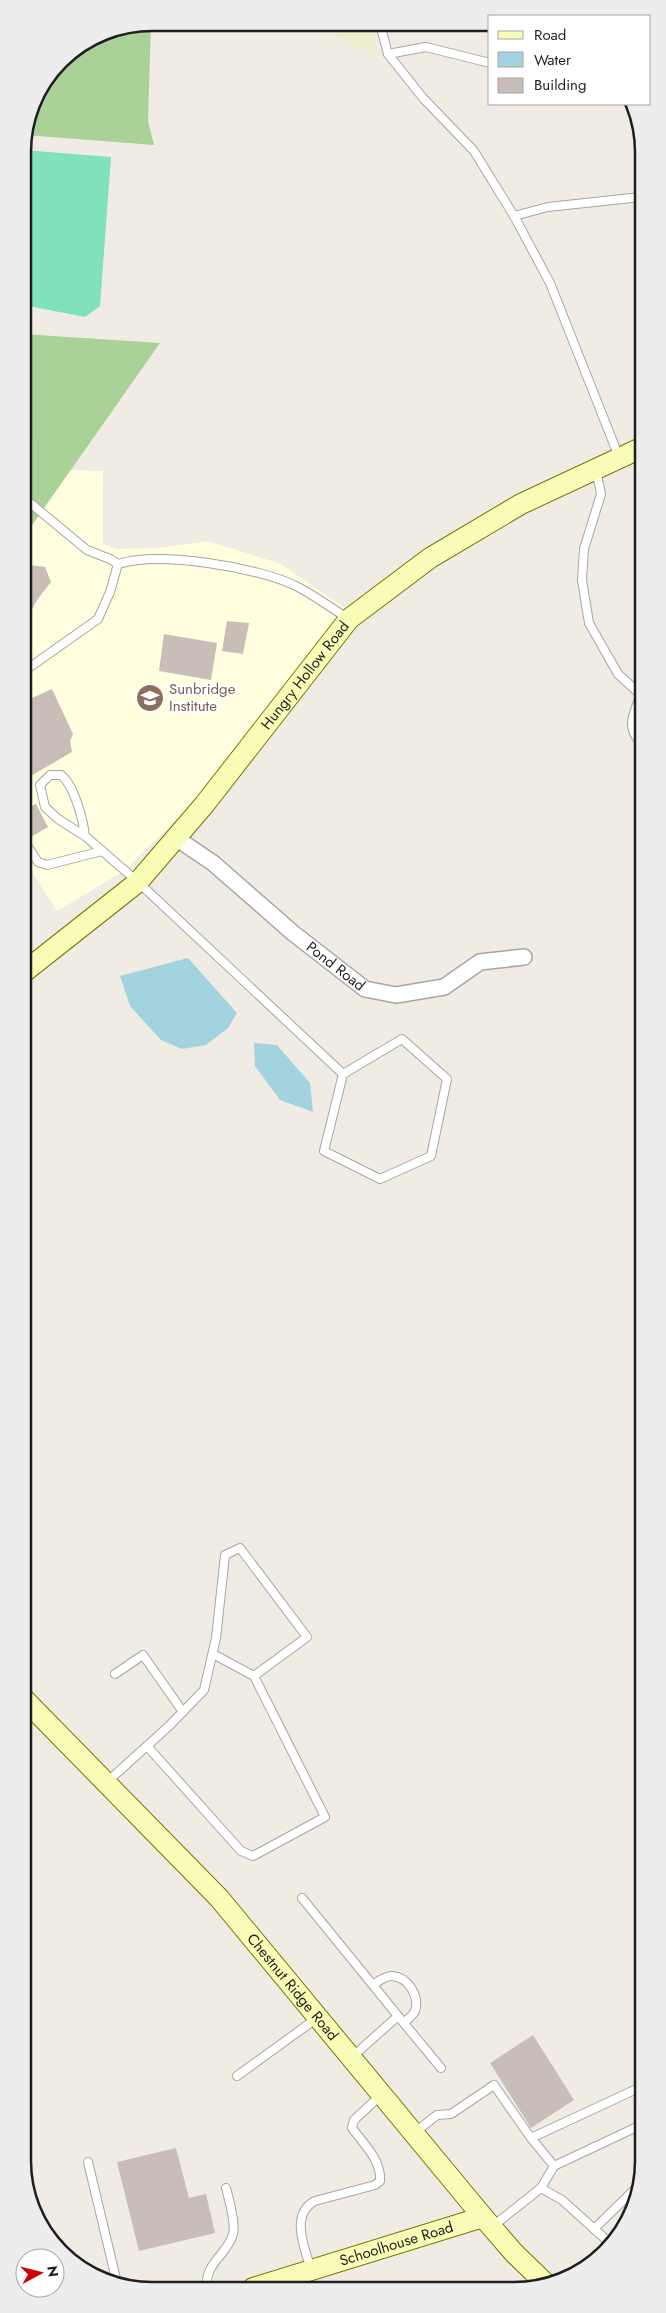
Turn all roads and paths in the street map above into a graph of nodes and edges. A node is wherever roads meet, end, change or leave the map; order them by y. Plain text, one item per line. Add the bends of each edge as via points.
1 (382, 31) edge
2 (388, 54) junction
3 (488, 62) edge
4 (635, 198) edge
5 (514, 216) junction
6 (634, 453) edge
7 (596, 468) junction
8 (32, 504) edge
9 (118, 564) junction
10 (349, 619) junction
11 (32, 666) edge
12 (635, 690) edge
13 (635, 710) edge
14 (635, 736) edge
15 (85, 836) junction
16 (176, 838) junction
17 (102, 851) junction
18 (32, 852) edge
19 (138, 882) junction
20 (524, 957) dead end
21 (32, 960) edge
22 (343, 1074) junction
23 (212, 1654) junction
24 (115, 1674) dead end
25 (254, 1676) junction
26 (31, 1711) edge
27 (183, 1712) junction
28 (147, 1746) junction
29 (107, 1782) junction
30 (302, 1898) dead end
31 (374, 1984) junction
32 (398, 2016) junction
33 (319, 2017) junction
34 (404, 2023) junction
35 (352, 2057) junction
36 (441, 2068) dead end
37 (237, 2076) dead end
38 (634, 2090) edge
39 (382, 2094) junction
40 (634, 2128) edge
41 (414, 2133) junction
42 (531, 2138) junction
43 (88, 2162) dead end
44 (554, 2166) junction
45 (226, 2188) dead end
46 (541, 2188) junction
47 (631, 2193) edge
48 (487, 2222) junction
49 (594, 2229) junction
50 (606, 2240) edge
51 (311, 2271) junction
52 (115, 2276) edge
53 (541, 2279) edge
54 (206, 2282) edge
55 (273, 2282) edge

1 - 2 lane
2 - 3 lane via 426,47
2 - 5 lane via 423,98 474,151
4 - 5 lane via 548,207
5 - 6 lane
6 - 7 street, Hungry Hollow Road
7 - 10 street, Hungry Hollow Road via 521,504 430,558
7 - 12 lane via 601,494 584,549 582,580 589,622 618,674
8 - 9 lane via 87,550
9 - 10 lane via 166,560 250,571 296,586
9 - 11 lane via 98,619
10 - 16 street, Hungry Hollow Road
13 - 14 lane via 631,718
15 - 15 lane via 84,823 67,780 61,774 50,775 40,785 45,807
15 - 17 lane
16 - 19 street, Hungry Hollow Road
16 - 20 street, Pond Road via 213,863 293,933 365,989 396,994 444,987 480,962
17 - 18 lane via 47,865 38,862
17 - 19 lane
19 - 21 street, Hungry Hollow Road
19 - 22 lane
22 - 22 lane via 402,1039 447,1079 431,1156 380,1178 324,1151
23 - 25 lane
23 - 25 lane via 225,1555 240,1548 307,1637
23 - 27 lane via 204,1690
24 - 27 lane via 143,1655
25 - 28 lane via 325,1817 253,1856 241,1851
26 - 29 street, Chestnut Ridge Road
27 - 28 lane
28 - 29 lane
29 - 33 street, Chestnut Ridge Road via 219,1898
30 - 31 lane
31 - 32 lane
31 - 34 lane via 392,1976 412,1988 416,1998 415,2012
32 - 34 lane
32 - 35 lane
33 - 35 street, Chestnut Ridge Road
33 - 37 lane
34 - 36 lane
35 - 39 street, Chestnut Ridge Road
38 - 42 lane
39 - 41 street, Chestnut Ridge Road
39 - 51 lane via 354,2120 352,2128 377,2162 380,2181 306,2205 301,2214 301,2236
40 - 44 lane
41 - 42 lane via 437,2115 451,2114 494,2085
41 - 48 street, Chestnut Ridge Road
42 - 44 lane
43 - 52 lane
44 - 46 lane
45 - 54 lane via 234,2232 228,2247 217,2257
46 - 48 lane
46 - 49 lane via 562,2200
47 - 49 lane
48 - 51 street, Schoolhouse Road
48 - 53 street, Chestnut Ridge Road
49 - 50 lane
51 - 55 street, Schoolhouse Road

